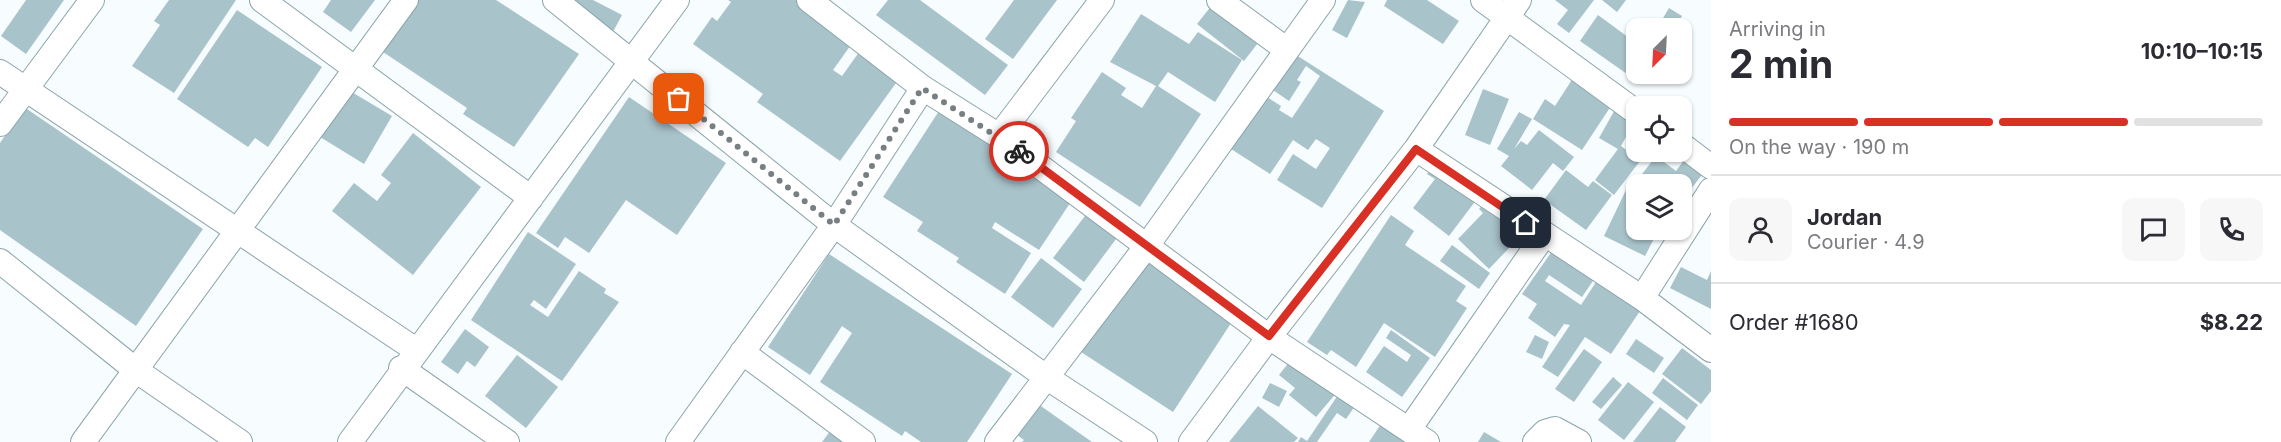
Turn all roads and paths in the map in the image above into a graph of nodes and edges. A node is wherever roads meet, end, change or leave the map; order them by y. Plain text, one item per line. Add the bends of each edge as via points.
1 (92, 0) edge
2 (262, 0) edge
3 (406, 0) edge
4 (555, 0) edge
5 (677, 0) edge
6 (810, 0) edge
7 (1102, 0) edge
8 (1219, 0) edge
9 (1323, 0) edge
10 (1483, 0) edge
11 (1513, 9) edge
12 (1287, 50) junction
13 (631, 59) junction
14 (354, 70) junction
15 (0, 72) edge
16 (922, 88) junction
17 (25, 91) junction
18 (1626, 104) edge
19 (0, 124) edge
20 (999, 136) junction
21 (1416, 149) junction
22 (1692, 153) edge
23 (1711, 167) edge
24 (1711, 190) edge
25 (531, 198) junction
26 (834, 225) junction
27 (240, 230) junction
28 (1544, 236) junction
29 (1146, 247) junction
30 (0, 261) edge
31 (1642, 298) junction
32 (1269, 336) junction
33 (1711, 350) edge
34 (742, 352) junction
35 (409, 359) junction
36 (137, 371) junction
37 (1046, 377) junction
38 (1419, 435) edge
39 (82, 442) edge
40 (240, 442) edge
41 (350, 442) edge
42 (507, 442) edge
43 (678, 442) edge
44 (863, 442) edge
45 (997, 442) edge
46 (1145, 442) edge
47 (1191, 442) edge
48 (1535, 442) edge
49 (1579, 442) edge

1 - 17 street
2 - 14 street
3 - 14 street
4 - 13 street
5 - 13 street
6 - 16 street
7 - 20 street
8 - 12 street
9 - 12 street
10 - 11 street
11 - 18 street
11 - 21 street
12 - 29 street
13 - 25 street
13 - 26 street
14 - 25 street
14 - 27 street
15 - 17 street
16 - 20 street
16 - 26 street
17 - 19 street
17 - 27 street
20 - 29 street
21 - 28 street
21 - 32 street
22 - 23 street
24 - 31 street
25 - 35 street
26 - 34 street
26 - 37 street
27 - 35 street
27 - 36 street
28 - 31 street
28 - 38 street
29 - 32 street
29 - 37 street
30 - 36 street
31 - 33 street
32 - 38 street
32 - 47 street
34 - 43 street
34 - 44 street
35 - 41 street
35 - 42 street
36 - 39 street
36 - 40 street
37 - 45 street
37 - 46 street
48 - 49 street via 1555,429

